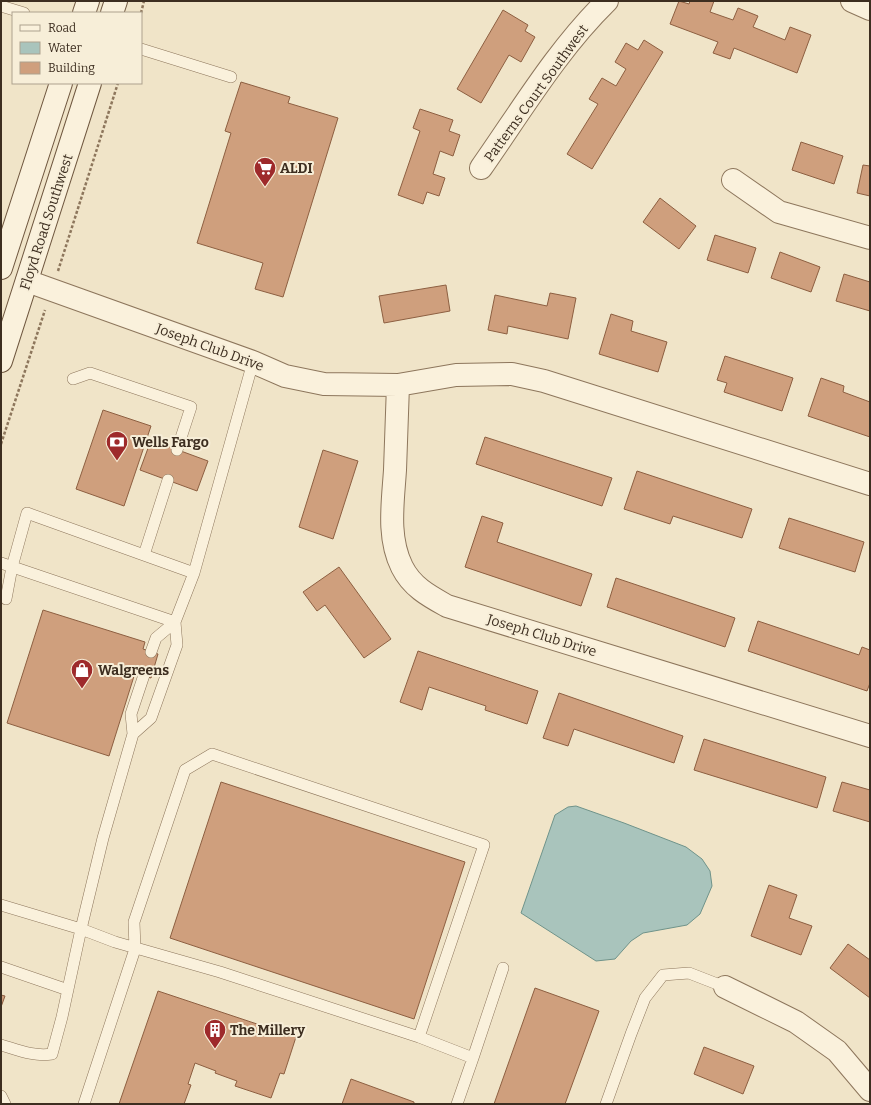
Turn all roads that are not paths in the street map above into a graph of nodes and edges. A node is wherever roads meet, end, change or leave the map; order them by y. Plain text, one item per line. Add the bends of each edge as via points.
1 (88, 1) edge
2 (116, 1) edge
3 (607, 1) edge
4 (852, 1) edge
5 (1, 6) edge
6 (870, 9) edge
7 (21, 12) edge
8 (84, 12) edge
9 (112, 12) edge
10 (142, 49) edge
11 (231, 77) dead end
12 (61, 84) edge
13 (90, 84) edge
14 (482, 168) dead end
15 (733, 180) dead end
16 (870, 238) edge
17 (1, 268) edge
18 (27, 282) junction
19 (1, 361) edge
20 (253, 362) junction
21 (73, 379) dead end
22 (398, 385) junction
23 (177, 450) dead end
24 (168, 480) dead end
25 (870, 484) edge
26 (144, 555) junction
27 (1, 563) edge
28 (12, 567) junction
29 (194, 573) junction
30 (6, 598) dead end
31 (175, 622) junction
32 (151, 652) dead end
33 (144, 675) dead end
34 (133, 734) junction
35 (870, 736) edge
36 (1, 905) edge
37 (81, 929) junction
38 (135, 949) junction
39 (1, 967) edge
40 (503, 968) dead end
41 (725, 988) joint
42 (68, 990) junction
43 (420, 1037) junction
44 (1, 1044) edge
45 (473, 1058) junction
46 (870, 1090) edge
47 (1, 1096) edge
48 (5, 1104) edge
49 (84, 1104) edge
50 (457, 1104) edge
51 (606, 1104) edge

1 - 8 street
2 - 9 street
3 - 14 street, Patterns Court Southwest via 565,47
4 - 6 street
5 - 7 lane
10 - 11 lane
12 - 17 street, Floyd Road Southwest
13 - 18 street, Floyd Road Southwest
15 - 16 street via 779,212
18 - 19 street, Floyd Road Southwest
18 - 20 street, Joseph Club Drive
20 - 22 street, Joseph Club Drive via 285,376 324,384
20 - 29 lane
21 - 23 lane via 90,373 191,407
22 - 25 street, Joseph Club Drive via 456,375 512,374 544,381
22 - 35 street, Joseph Club Drive via 392,528 396,553 403,568 425,594 448,606
24 - 26 lane
26 - 28 lane via 27,513
26 - 29 lane
27 - 28 lane
28 - 30 lane
28 - 31 lane
29 - 31 lane
31 - 32 lane via 156,638
31 - 34 lane via 177,645 151,718
33 - 34 lane via 131,714
34 - 37 lane via 114,796
36 - 37 lane
37 - 38 lane
37 - 42 lane
38 - 43 lane via 220,972
38 - 43 lane via 134,922 184,770 212,754 484,845
38 - 49 lane
39 - 42 lane
40 - 45 lane
41 - 46 street via 796,1022 837,1051
41 - 51 lane via 689,972 663,975 645,998
42 - 44 lane via 52,1054 29,1053
43 - 45 lane
45 - 50 lane
47 - 48 lane

